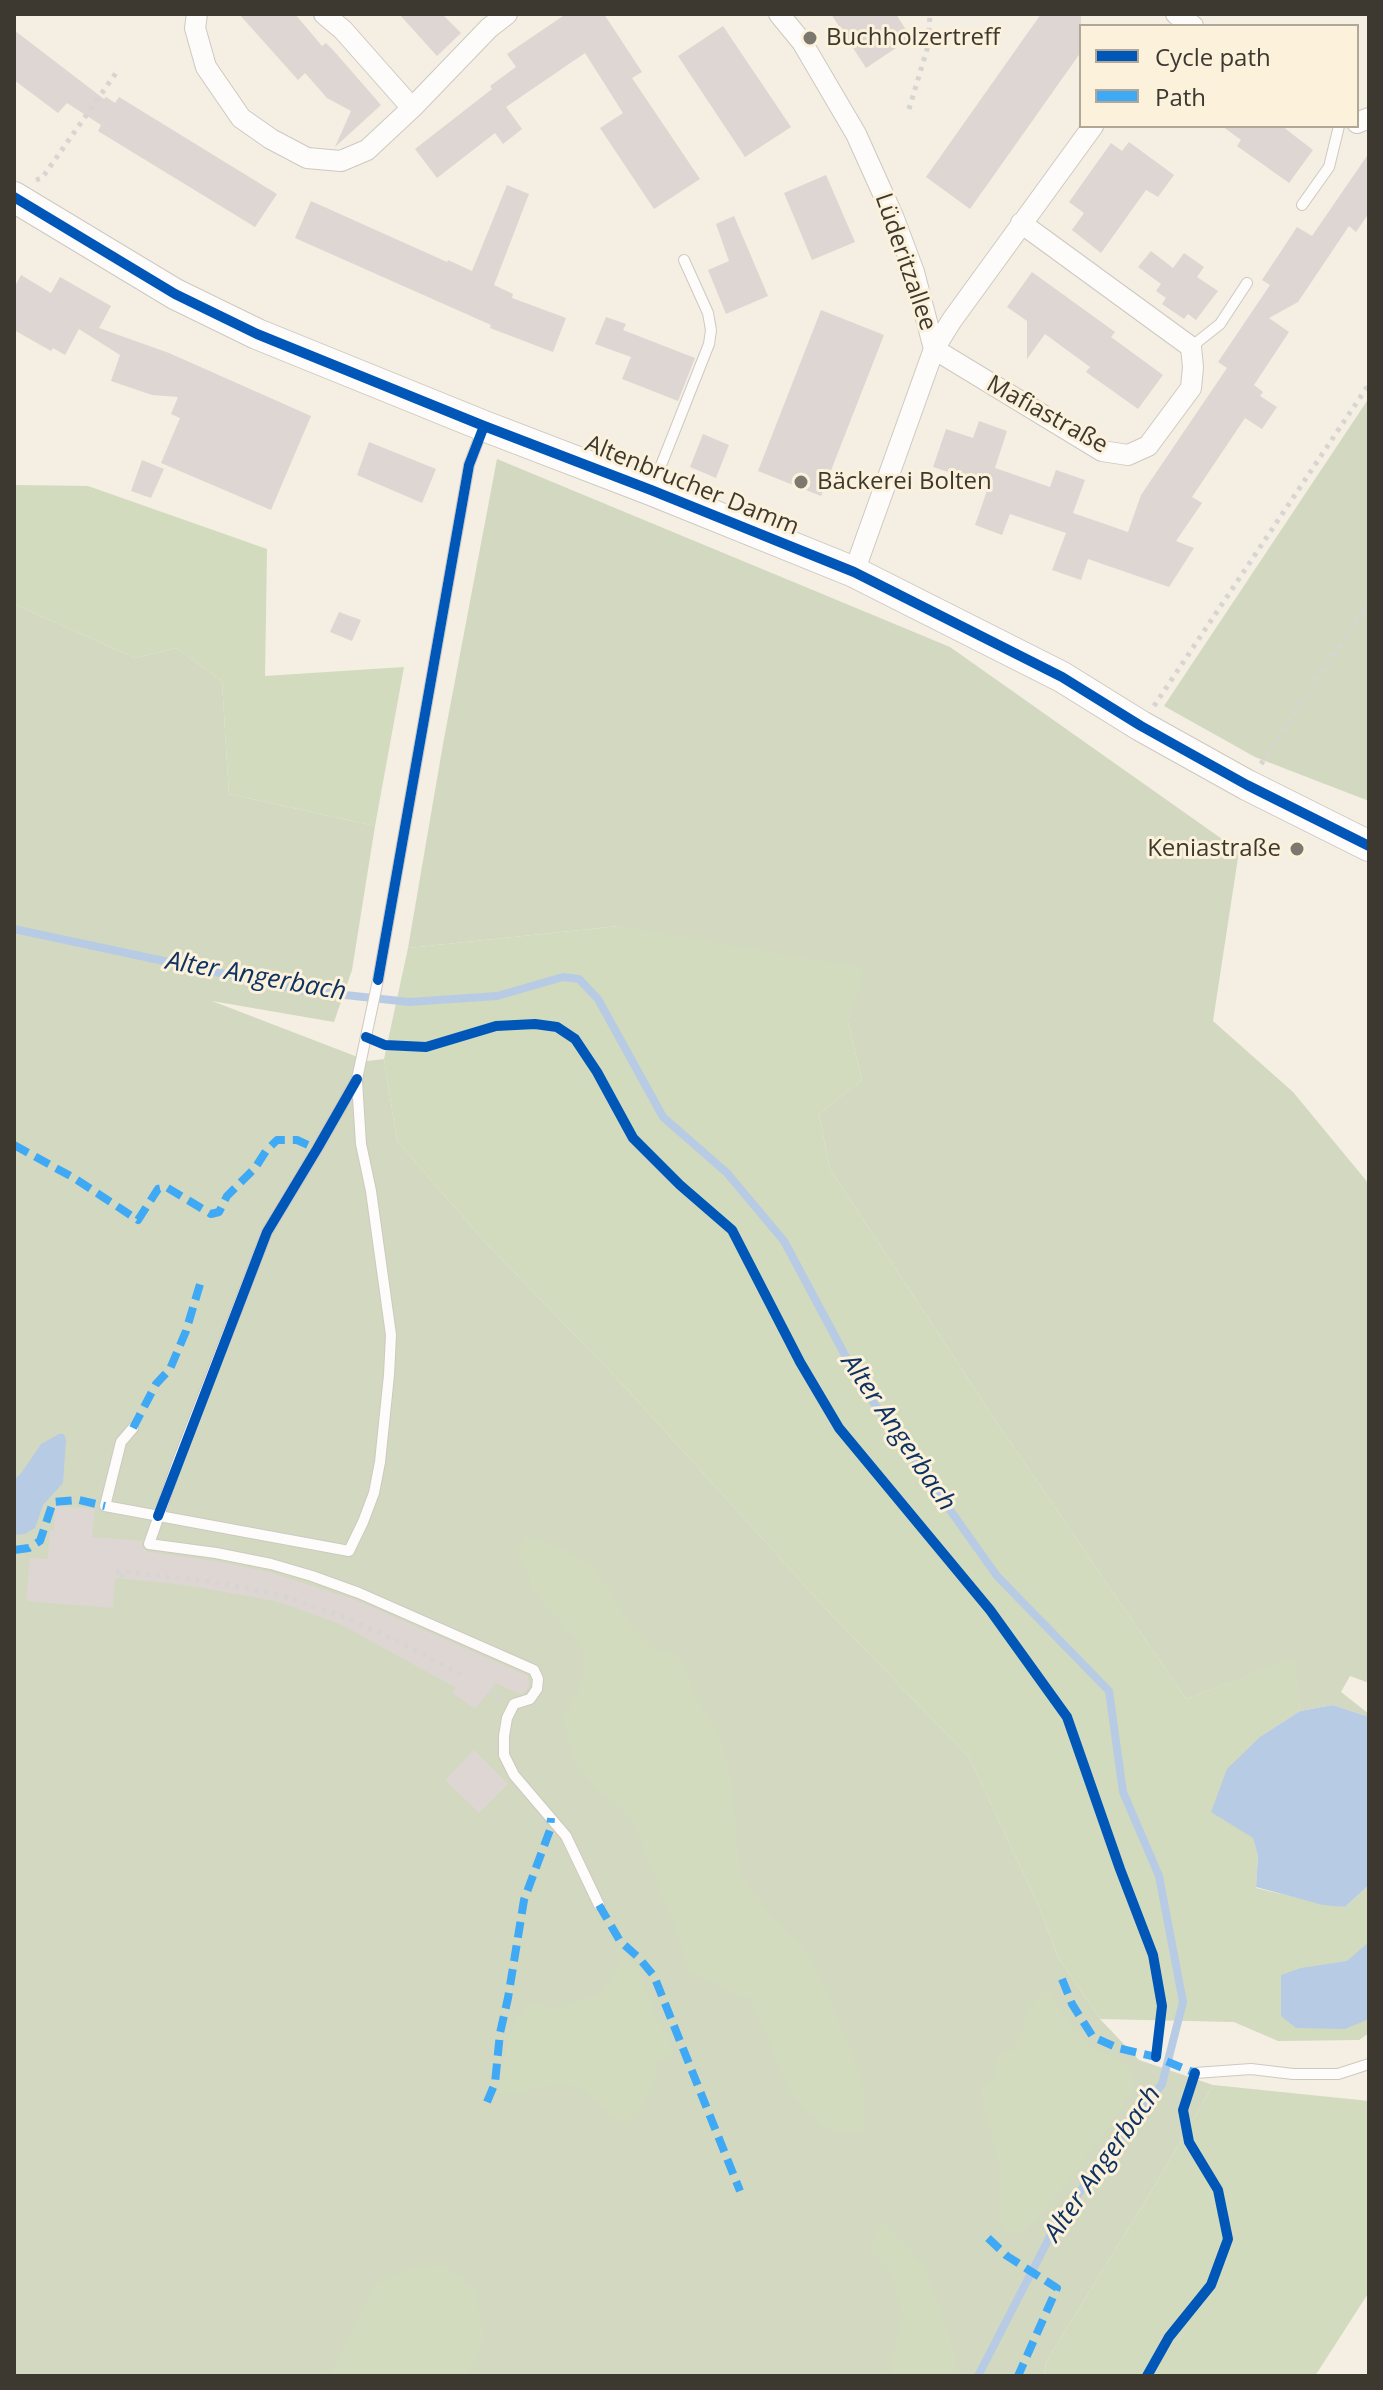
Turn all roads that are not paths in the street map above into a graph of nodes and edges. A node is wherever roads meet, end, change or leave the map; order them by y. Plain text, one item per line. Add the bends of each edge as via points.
1 (197, 14) edge
2 (324, 14) edge
3 (507, 14) edge
4 (779, 14) edge
5 (482, 21) edge
6 (412, 108) junction
7 (1092, 128) edge
8 (1339, 128) edge
9 (14, 197) edge
10 (1302, 205) dead end
11 (1021, 223) junction
12 (684, 260) dead end
13 (1247, 283) dead end
14 (1191, 347) junction
15 (934, 349) junction
16 (484, 426) junction
17 (651, 490) junction
18 (854, 572) junction
19 (1361, 840) edge
20 (357, 1079) junction
21 (133, 1428) dead end
22 (158, 1516) junction
23 (599, 1905) dead end
24 (1369, 2064) edge
25 (1195, 2073) dead end

1 - 6 street via 195,28 206,67 241,118 307,158 341,161 367,150
2 - 6 street
3 - 5 street
4 - 15 street, Lüderitzallee via 802,42 856,134 914,272
5 - 6 street
7 - 11 street
8 - 10 lane via 1329,167
9 - 16 main road, Altenbrucher Damm via 175,294 257,334
11 - 14 street
11 - 15 street
12 - 17 lane via 708,313 709,344
13 - 14 lane via 1220,324
14 - 15 street, Mafiastraße via 1191,388 1148,446 1128,455 1102,451
15 - 18 street, Lüderitzallee
16 - 17 main road, Altenbrucher Damm
16 - 20 lane via 469,465
17 - 18 main road, Altenbrucher Damm
18 - 19 main road, Altenbrucher Damm via 1062,677 1247,785
20 - 22 lane via 267,1232
20 - 22 lane via 361,1144 391,1335 380,1462 363,1522 349,1551
21 - 22 lane via 121,1442 105,1506
22 - 23 lane via 149,1544 216,1553 312,1576 534,1670 537,1689 530,1699 514,1704 507,1718 504,1755 514,1775 566,1836
24 - 25 lane via 1338,2074 1251,2069

